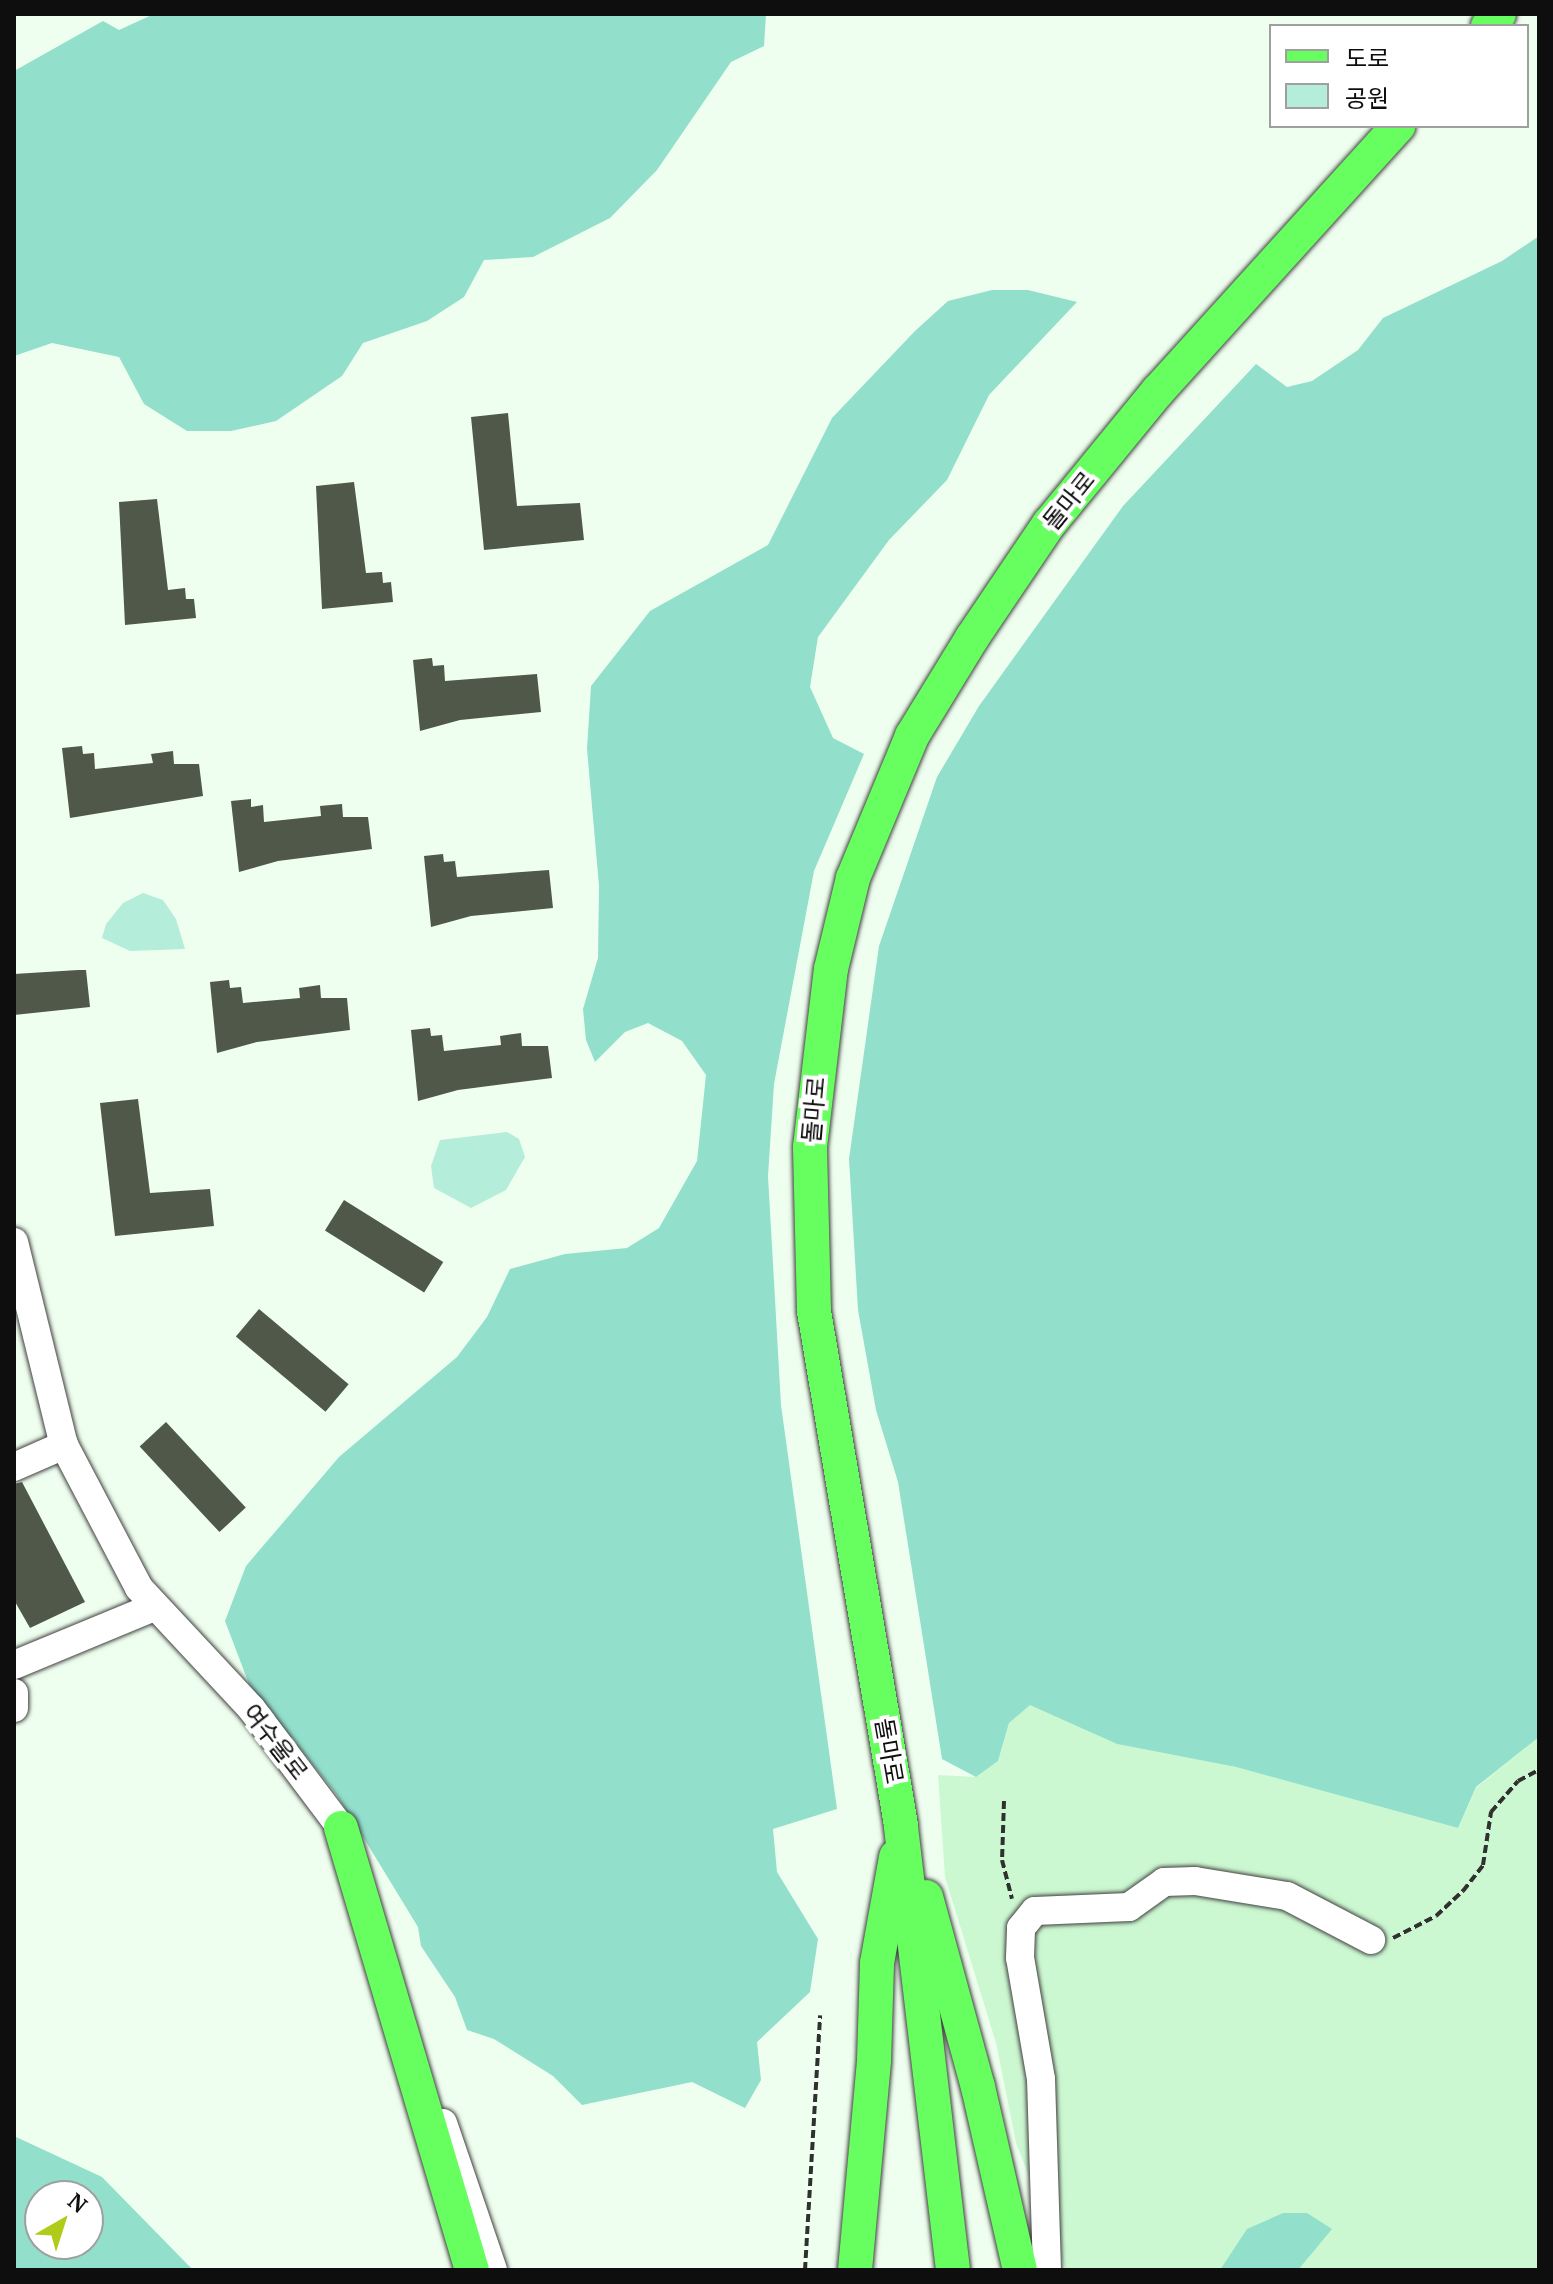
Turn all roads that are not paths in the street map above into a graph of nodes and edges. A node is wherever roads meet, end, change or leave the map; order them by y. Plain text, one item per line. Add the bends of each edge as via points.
1 (1396, 128) edge
2 (14, 1242) edge
3 (64, 1445) junction
4 (14, 1467) edge
5 (154, 1607) junction
6 (14, 1665) edge
7 (14, 1693) edge
8 (14, 1708) edge
9 (901, 1825) junction
10 (341, 1828) junction
11 (1371, 1940) road end
12 (472, 2270) edge
13 (493, 2270) edge
14 (855, 2270) edge
15 (953, 2270) edge
16 (1020, 2270) edge
17 (1047, 2270) edge

1 - 9 main road, 돌마로 via 1158,391 1049,524 912,736 853,878 831,969 818,1063 808,1238 814,1311
2 - 3 street, 여수울로
3 - 4 street
3 - 5 street, 여수울로
5 - 6 street
5 - 10 street, 여수울로 via 251,1708
7 - 8 street
9 - 14 main road via 877,1963
9 - 15 main road, 돌마로
9 - 16 main road via 942,1947
10 - 12 main road
10 - 13 street, 여수울로 via 398,1978
11 - 17 street via 1287,1896 1195,1881 1164,1882 1129,1907 1035,1911 1021,1928 1020,1958 1041,2079

